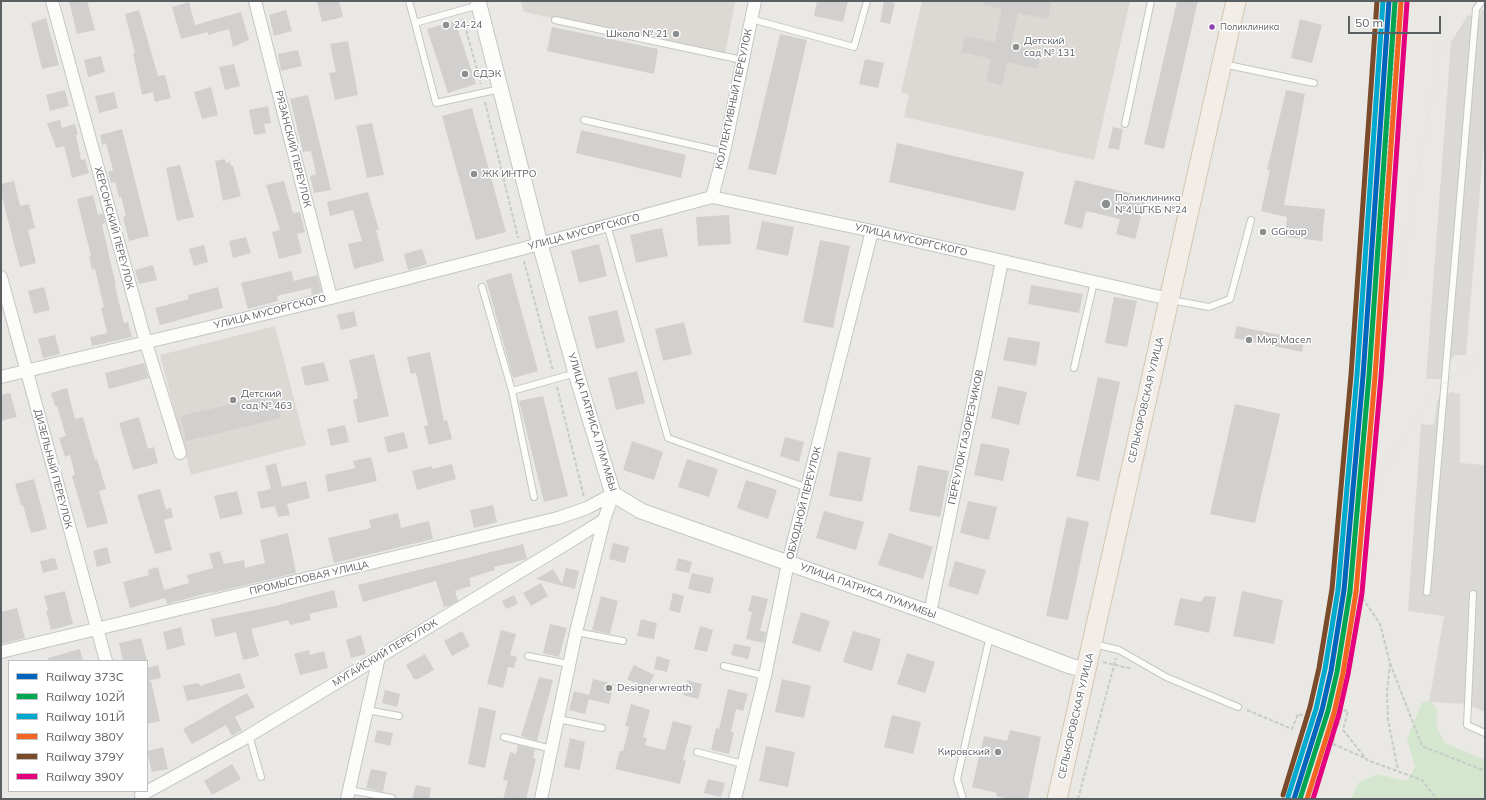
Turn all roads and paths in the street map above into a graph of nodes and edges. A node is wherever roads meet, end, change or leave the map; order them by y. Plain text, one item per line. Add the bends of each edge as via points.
1 (52, 1) edge
2 (255, 1) edge
3 (409, 1) edge
4 (755, 1) edge
5 (867, 1) edge
6 (1151, 1) edge
7 (1236, 1) edge
8 (1397, 1) edge
9 (1482, 1) edge
10 (479, 3) edge
11 (751, 19) junction
12 (555, 20) dead end
13 (415, 23) junction
14 (742, 60) junction
15 (1222, 64) junction
16 (1314, 83) dead end
17 (501, 89) junction
18 (584, 120) dead end
19 (1125, 124) dead end
20 (724, 152) junction
21 (712, 197) junction
22 (1251, 220) dead end
23 (607, 225) junction
24 (872, 231) junction
25 (540, 244) junction
26 (1002, 261) junction
27 (1, 277) edge
28 (1094, 282) junction
29 (482, 287) dead end
30 (331, 298) junction
31 (1169, 299) junction
32 (146, 343) junction
33 (1074, 368) dead end
34 (27, 371) junction
35 (576, 373) junction
36 (1, 377) edge
37 (512, 391) junction
38 (180, 453) dead end
39 (808, 488) junction
40 (613, 494) junction
41 (534, 497) dead end
42 (604, 520) junction
43 (788, 563) junction
44 (1427, 592) dead end
45 (1473, 594) dead end
46 (930, 613) junction
47 (97, 629) junction
48 (576, 632) junction
49 (990, 636) junction
50 (623, 641) dead end
51 (1119, 650) junction
52 (1, 652) edge
53 (528, 656) dead end
54 (379, 657) junction
55 (1089, 657) junction
56 (106, 660) edge
57 (1390, 663) junction
58 (569, 664) junction
59 (1114, 665) junction
60 (724, 666) dead end
61 (1136, 670) dead end
62 (766, 676) junction
63 (1238, 707) joint
64 (367, 710) junction
65 (399, 716) dead end
66 (558, 719) junction
67 (1334, 726) junction
68 (602, 728) dead end
69 (1485, 733) edge
70 (249, 735) junction
71 (504, 737) dead end
72 (552, 749) junction
73 (697, 752) dead end
74 (1367, 760) junction
75 (743, 764) junction
76 (1398, 770) junction
77 (1485, 771) edge
78 (261, 777) dead end
79 (148, 791) edge
80 (348, 794) edge
81 (392, 798) dead end
82 (541, 799) edge
83 (735, 799) edge
84 (963, 799) edge
85 (1057, 799) edge
86 (1078, 799) edge
87 (1437, 799) edge

1 - 32 street, ХЕРСОНСКИЙ ПЕРЕУЛОК
2 - 30 street, РЯЗАНСКИЙ ПЕРЕУЛОК
3 - 13 lane
4 - 11 street, КОЛЛЕКТИВНЫЙ ПЕРЕУЛОК
5 - 11 lane via 854,47
6 - 19 lane
7 - 15 main road, СЕЛЬКОРОВСКАЯ УЛИЦА
8 - 57 path via 1386,186 1350,590 1364,600 1380,624
9 - 44 lane via 1476,9
10 - 13 lane
10 - 17 street, УЛИЦА ПАТРИСА ЛУМУМБЫ
11 - 14 street, КОЛЛЕКТИВНЫЙ ПЕРЕУЛОК
12 - 14 lane
13 - 17 lane via 436,103
14 - 20 street, КОЛЛЕКТИВНЫЙ ПЕРЕУЛОК
15 - 16 lane
15 - 31 main road, СЕЛЬКОРОВСКАЯ УЛИЦА
17 - 25 street, УЛИЦА ПАТРИСА ЛУМУМБЫ
18 - 20 lane
20 - 21 street, КОЛЛЕКТИВНЫЙ ПЕРЕУЛОК
21 - 23 street, УЛИЦА МУСОРГСКОГО
21 - 24 street, УЛИЦА МУСОРГСКОГО
22 - 31 lane via 1230,299 1209,307
23 - 25 street, УЛИЦА МУСОРГСКОГО
23 - 39 lane via 668,438
24 - 26 street, УЛИЦА МУСОРГСКОГО
24 - 39 street, ОБХОДНОЙ ПЕРЕУЛОК
25 - 30 street, УЛИЦА МУСОРГСКОГО
25 - 35 street, УЛИЦА ПАТРИСА ЛУМУМБЫ
26 - 28 street, УЛИЦА МУСОРГСКОГО
26 - 46 street, ПЕРЕУЛОК ГАЗОРЕЗЧИКОВ
27 - 34 street, ДИЗЕЛЬНЫЙ ПЕРЕУЛОК
28 - 31 street, УЛИЦА МУСОРГСКОГО
28 - 33 lane
29 - 37 lane
30 - 32 street, УЛИЦА МУСОРГСКОГО
31 - 55 main road, СЕЛЬКОРОВСКАЯ УЛИЦА
32 - 34 street, УЛИЦА МУСОРГСКОГО
32 - 38 street, ХЕРСОНСКИЙ ПЕРЕУЛОК
34 - 36 street, УЛИЦА МУСОРГСКОГО
34 - 47 street, ДИЗЕЛЬНЫЙ ПЕРЕУЛОК
35 - 37 lane
35 - 40 street, УЛИЦА ПАТРИСА ЛУМУМБЫ
37 - 41 lane
39 - 43 street, ОБХОДНОЙ ПЕРЕУЛОК
40 - 42 street
40 - 43 street, УЛИЦА ПАТРИСА ЛУМУМБЫ via 641,511
40 - 47 street, ПРОМЫСЛОВАЯ УЛИЦА via 587,508 558,518
42 - 48 street
42 - 54 street, МУГАЙСКИЙ ПЕРЕУЛОК
43 - 46 street, УЛИЦА ПАТРИСА ЛУМУМБЫ
43 - 62 street, ОБХОДНОЙ ПЕРЕУЛОК
45 - 69 lane via 1467,725
46 - 49 street, УЛИЦА ПАТРИСА ЛУМУМБЫ
47 - 52 street, ПРОМЫСЛОВАЯ УЛИЦА
47 - 56 street, ДИЗЕЛЬНЫЙ ПЕРЕУЛОК
48 - 50 lane
48 - 58 street
49 - 55 street, УЛИЦА ПАТРИСА ЛУМУМБЫ via 1070,666
49 - 84 lane via 957,779
51 - 55 lane
51 - 59 path
51 - 63 lane via 1166,677
53 - 58 lane
54 - 64 street
54 - 70 street, МУГАЙСКИЙ ПЕРЕУЛОК
55 - 59 path
55 - 85 main road, СЕЛЬКОРОВСКАЯ УЛИЦА
57 - 76 path via 1388,720
57 - 77 path via 1422,746
58 - 66 street
59 - 61 path
59 - 86 path
60 - 62 lane
62 - 75 street, ОБХОДНОЙ ПЕРЕУЛОК
63 - 67 path via 1292,729 1298,714
64 - 65 lane
64 - 80 street
66 - 68 lane
66 - 72 street
67 - 74 path via 1333,744
67 - 74 path via 1338,727 1342,710 1348,712 1343,730
70 - 78 lane
70 - 79 street, МУГАЙСКИЙ ПЕРЕУЛОК
71 - 72 lane
72 - 82 street
73 - 75 lane
74 - 76 path
75 - 83 street, ОБХОДНОЙ ПЕРЕУЛОК
76 - 87 path via 1422,780
80 - 81 lane

